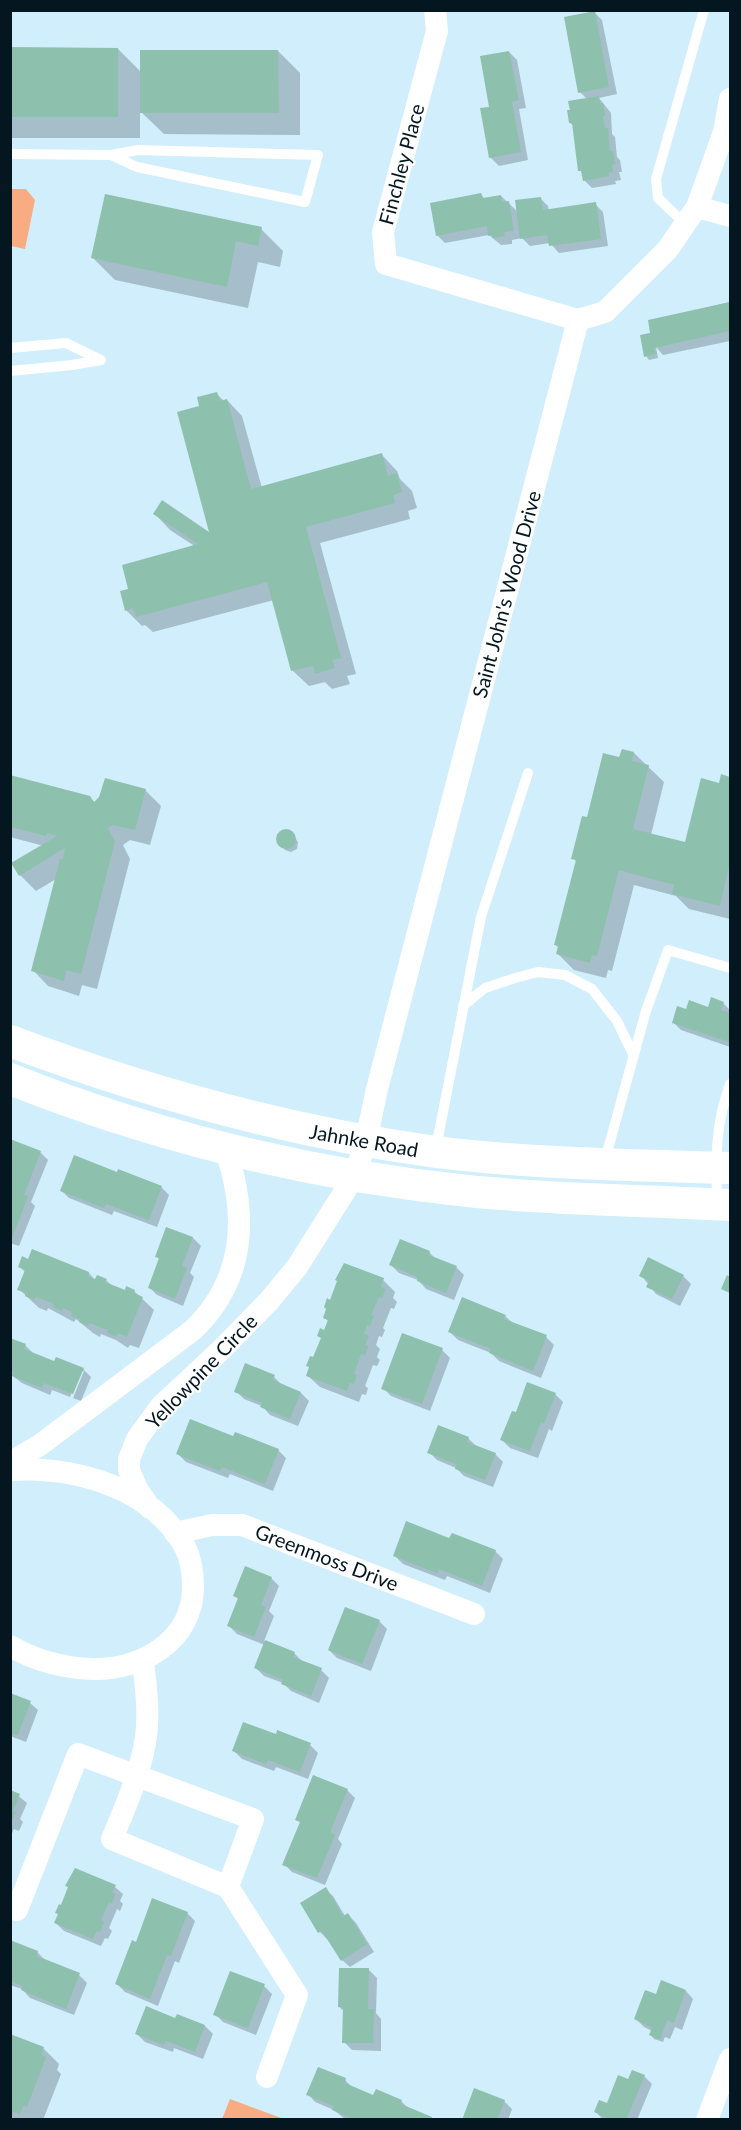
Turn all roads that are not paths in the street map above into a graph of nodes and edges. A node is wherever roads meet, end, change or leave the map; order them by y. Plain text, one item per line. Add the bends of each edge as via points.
1 (435, 10) edge
2 (704, 10) edge
3 (730, 99) edge
4 (10, 154) edge
5 (111, 155) junction
6 (691, 215) junction
7 (730, 216) edge
8 (578, 320) junction
9 (10, 348) edge
10 (10, 371) edge
11 (528, 773) dead end
12 (730, 968) edge
13 (464, 1006) junction
14 (10, 1041) edge
15 (634, 1056) junction
16 (10, 1079) edge
17 (730, 1084) edge
18 (366, 1141) junction
19 (225, 1148) junction
20 (435, 1152) junction
21 (604, 1163) junction
22 (723, 1168) edge
23 (355, 1176) junction
24 (724, 1205) edge
25 (269, 1301) junction
26 (193, 1330) junction
27 (10, 1463) edge
28 (10, 1470) edge
29 (150, 1508) junction
30 (175, 1533) junction
31 (474, 1614) dead end
32 (10, 1646) edge
33 (143, 1661) junction
34 (137, 1775) junction
35 (228, 1887) junction
36 (17, 1910) dead end
37 (730, 2059) edge
38 (267, 2077) dead end
39 (707, 2120) edge

1 - 8 street, Finchley Place via 437,31 383,232 386,264
2 - 6 lane via 656,179 658,198
3 - 6 street via 724,132
4 - 5 lane
5 - 5 lane via 138,150 318,154 305,201 136,167
6 - 7 street
6 - 8 street via 668,249 605,312
8 - 18 street, Saint John's Wood Drive
9 - 10 lane via 66,343 101,360
11 - 13 lane via 481,916
12 - 15 lane via 668,950
13 - 15 lane via 485,988 515,978 538,972 565,975 592,989 617,1021
13 - 20 lane
14 - 18 main road, Jahnke Road via 161,1094 300,1129
15 - 21 lane
16 - 19 main road, Jahnke Road via 140,1125
17 - 22 lane via 716,1144
18 - 20 main road, Jahnke Road
18 - 23 street, Yellowpine Circle
19 - 23 main road, Jahnke Road
19 - 26 street, Yellowpine Circle via 239,1220 238,1249 219,1300
20 - 21 main road, Jahnke Road
21 - 22 main road, Jahnke Road
22 - 24 lane
23 - 24 main road, Jahnke Road via 535,1197
23 - 25 street, Yellowpine Circle via 297,1267
25 - 26 street, Yellowpine Circle via 227,1322
25 - 29 street, Yellowpine Circle via 161,1406 137,1439 129,1470 136,1489
26 - 27 street, Yellowpine Circle via 40,1445
28 - 29 street, Yellowpine Circle via 81,1475 125,1492
29 - 30 street, Yellowpine Circle
30 - 31 street, Greenmoss Drive via 212,1525 242,1525
30 - 33 street, Yellowpine Circle via 190,1558 193,1593 178,1632
32 - 33 street, Yellowpine Circle via 42,1661 70,1667 117,1668
33 - 34 street via 147,1731
34 - 35 street via 112,1839
34 - 35 street via 254,1819
34 - 36 street via 78,1754
35 - 38 street via 297,1995
37 - 39 street

